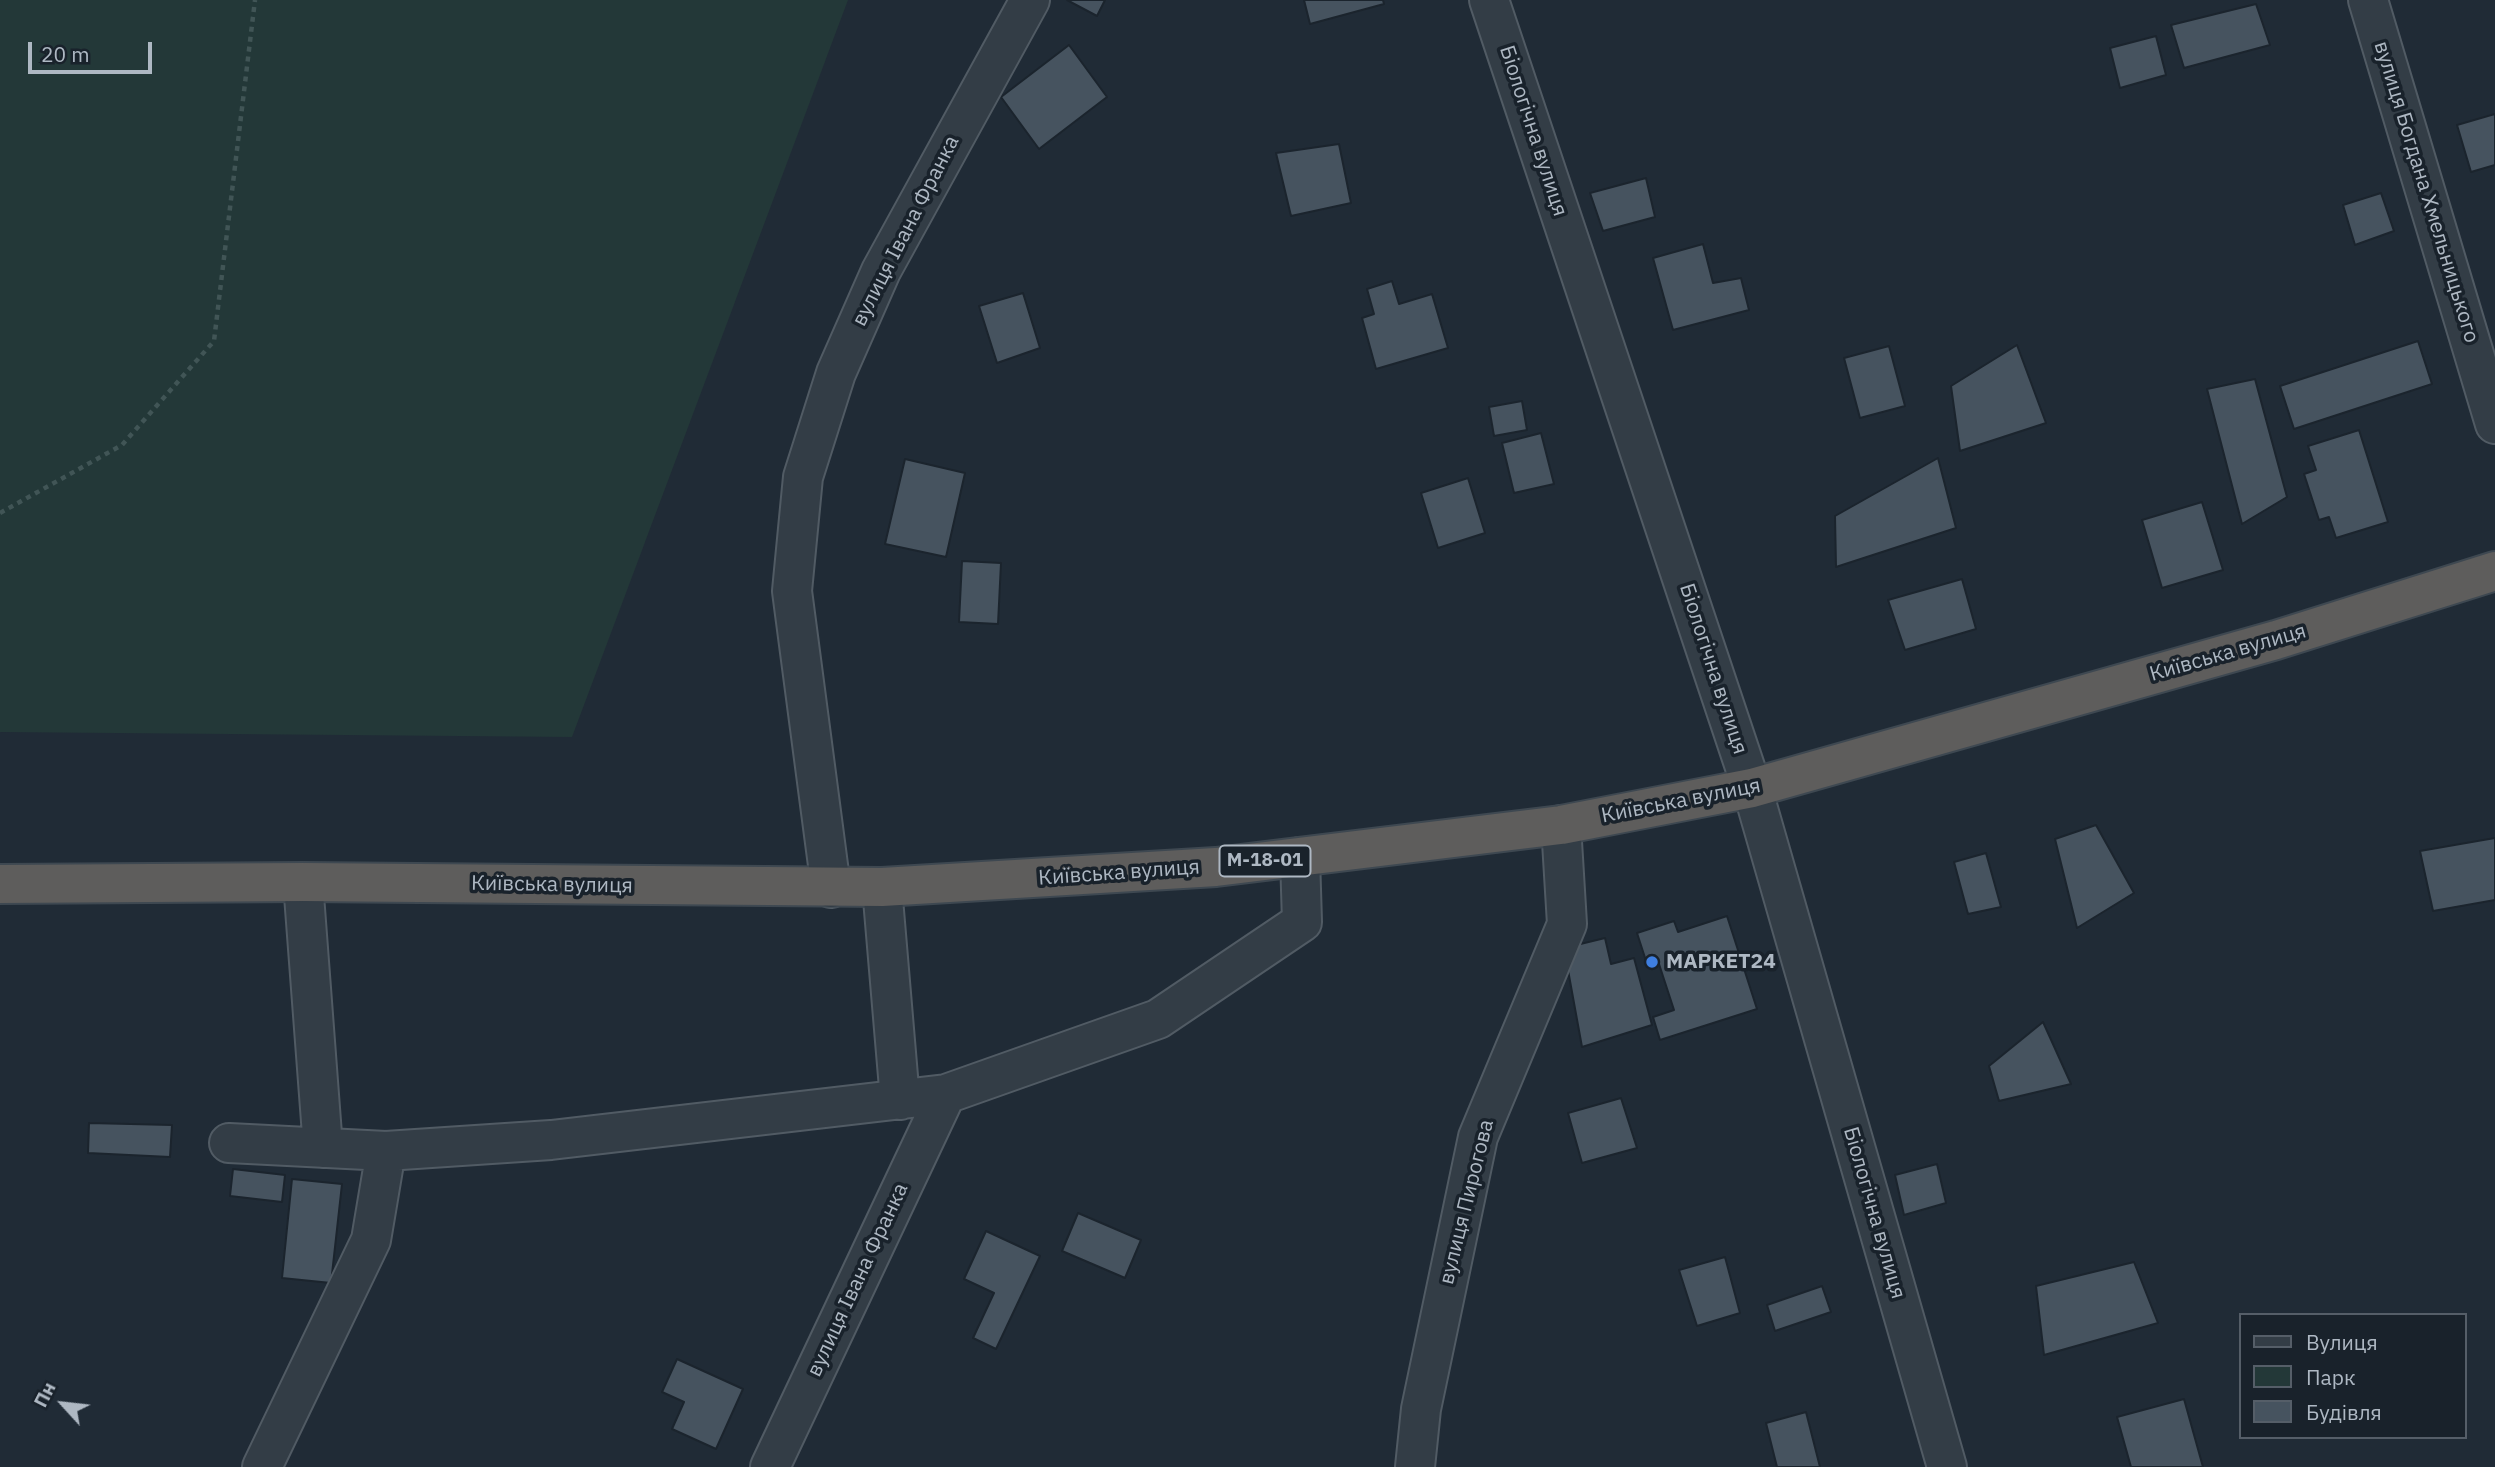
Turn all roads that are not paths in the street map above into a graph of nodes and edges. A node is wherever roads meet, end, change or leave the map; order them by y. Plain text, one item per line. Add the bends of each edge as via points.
1 (1030, 0) edge
2 (1489, 0) edge
3 (2368, 0) edge
4 (2495, 424) edge
5 (2495, 571) edge
6 (1752, 788) junction
7 (1561, 824) junction
8 (1300, 857) junction
9 (303, 882) junction
10 (0, 884) edge
11 (882, 887) junction
12 (831, 888) junction
13 (946, 1094) junction
14 (900, 1100) junction
15 (229, 1143) dead end
16 (323, 1148) junction
17 (386, 1151) junction
18 (262, 1467) edge
19 (770, 1467) edge
20 (1415, 1467) edge
21 (1947, 1467) edge

1 - 12 street, вулиця Івана Франка via 881,271 836,373 803,477 792,591
2 - 6 street, Біологічна вулиця
3 - 4 street, вулиця Богдана Хмельницького
5 - 6 highway, Київська вулиця / М-18-01 via 2276,640
6 - 7 highway, Київська вулиця / М-18-01
6 - 21 street, Біологічна вулиця
7 - 8 highway, Київська вулиця / М-18-01
7 - 20 street, вулиця Пирогова via 1567,924 1478,1137 1421,1409
8 - 11 highway, Київська вулиця / М-18-01 via 1216,867
8 - 13 street via 1302,922 1158,1019
9 - 10 highway, Київська вулиця / М-18-01
9 - 12 highway, Київська вулиця / М-18-01
9 - 16 street
11 - 12 highway, Київська вулиця / М-18-01
11 - 14 street
13 - 14 street
13 - 19 street, вулиця Івана Франка
14 - 17 street via 551,1140
15 - 16 street
16 - 17 street
17 - 18 street via 371,1240

